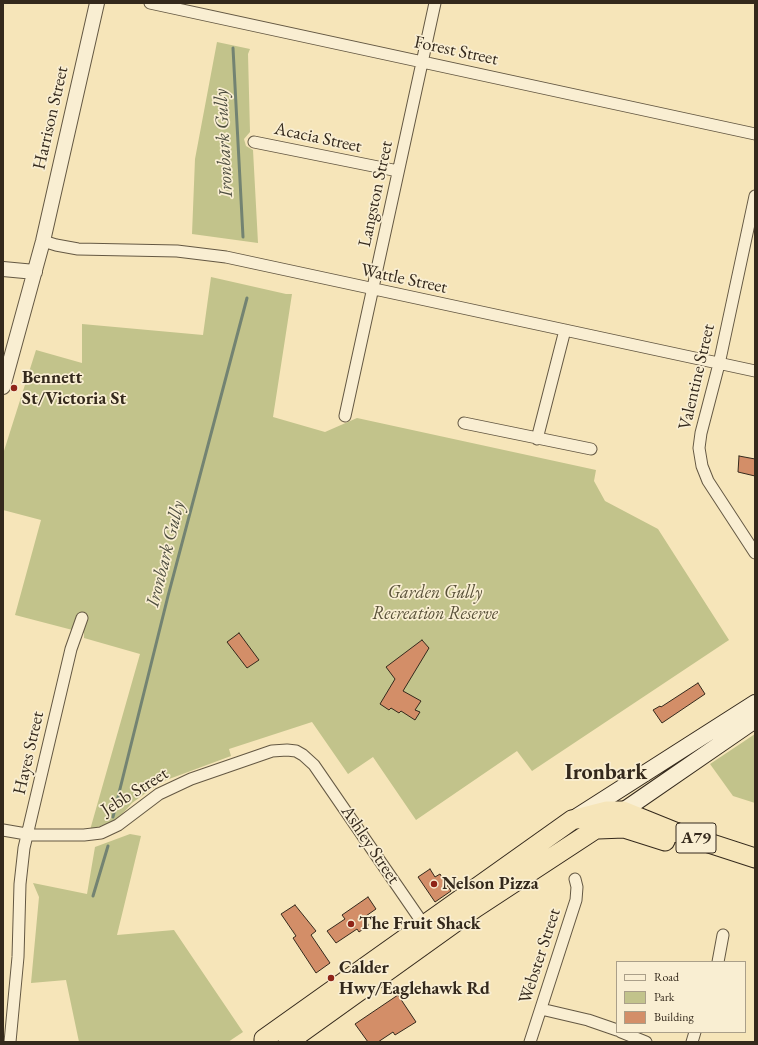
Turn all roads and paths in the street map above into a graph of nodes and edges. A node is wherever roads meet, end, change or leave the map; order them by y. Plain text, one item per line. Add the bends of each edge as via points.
1 (97, 3) edge
2 (150, 3) edge
3 (435, 3) edge
4 (422, 61) junction
5 (755, 134) edge
6 (254, 142) dead end
7 (398, 171) junction
8 (755, 196) edge
9 (43, 241) junction
10 (3, 268) edge
11 (34, 272) junction
12 (373, 289) junction
13 (565, 330) junction
14 (719, 364) junction
15 (755, 371) edge
16 (3, 387) edge
17 (345, 416) dead end
18 (464, 423) dead end
19 (537, 439) junction
20 (591, 449) dead end
21 (755, 553) edge
22 (82, 618) dead end
23 (755, 703) edge
24 (755, 720) edge
25 (303, 755) joint
26 (641, 774) junction
27 (660, 785) junction
28 (623, 811) junction
29 (572, 820) junction
30 (3, 830) edge
31 (597, 830) junction
32 (27, 835) junction
33 (755, 858) edge
34 (755, 871) edge
35 (575, 879) dead end
36 (429, 932) junction
37 (723, 935) dead end
38 (718, 961) edge
39 (541, 1009) junction
40 (324, 1016) junction
41 (616, 1030) edge
42 (624, 1033) edge
43 (265, 1040) edge
44 (10, 1042) edge
45 (288, 1042) edge
46 (303, 1042) edge
47 (530, 1042) edge
48 (646, 1042) edge

1 - 9 street, Harrison Street
2 - 4 street, Forest Street
3 - 4 street, Langston Street
4 - 5 street, Forest Street
4 - 7 street, Langston Street
6 - 7 street, Acacia Street
7 - 12 street, Langston Street
8 - 14 street, Valentine Street
9 - 11 street, Harrison Street
9 - 12 street, Wattle Street via 78,248 199,252
10 - 11 street
11 - 16 street, Harrison Street
12 - 13 street, Wattle Street
12 - 17 street, Langston Street
13 - 14 street, Wattle Street
13 - 19 street
14 - 15 street, Wattle Street
14 - 21 street, Valentine Street via 701,433 700,457 708,481
18 - 19 street
19 - 20 street
22 - 32 street, Hayes Street via 71,648
23 - 26 main road
24 - 27 main road
25 - 32 street, Jebb Street via 280,750 191,779 159,794 118,825 101,833 71,836
25 - 36 street, Ashley Street via 317,769
26 - 27 main road via 647,781
26 - 29 main road
27 - 28 main road
28 - 29 highway, A79 via 607,810
28 - 31 highway
28 - 33 highway, A79 via 675,832
29 - 36 highway, A79
30 - 32 street, Jebb Street
31 - 34 highway, A79 via 628,828
31 - 36 highway, A79 via 475,908
32 - 44 street, Hayes Street via 21,873 18,957
35 - 39 street, Webster Street via 576,900
36 - 40 highway, A79
36 - 43 highway, A79
37 - 38 street
39 - 41 street
39 - 47 street, Webster Street
40 - 45 highway, A79
40 - 46 highway
42 - 48 street

